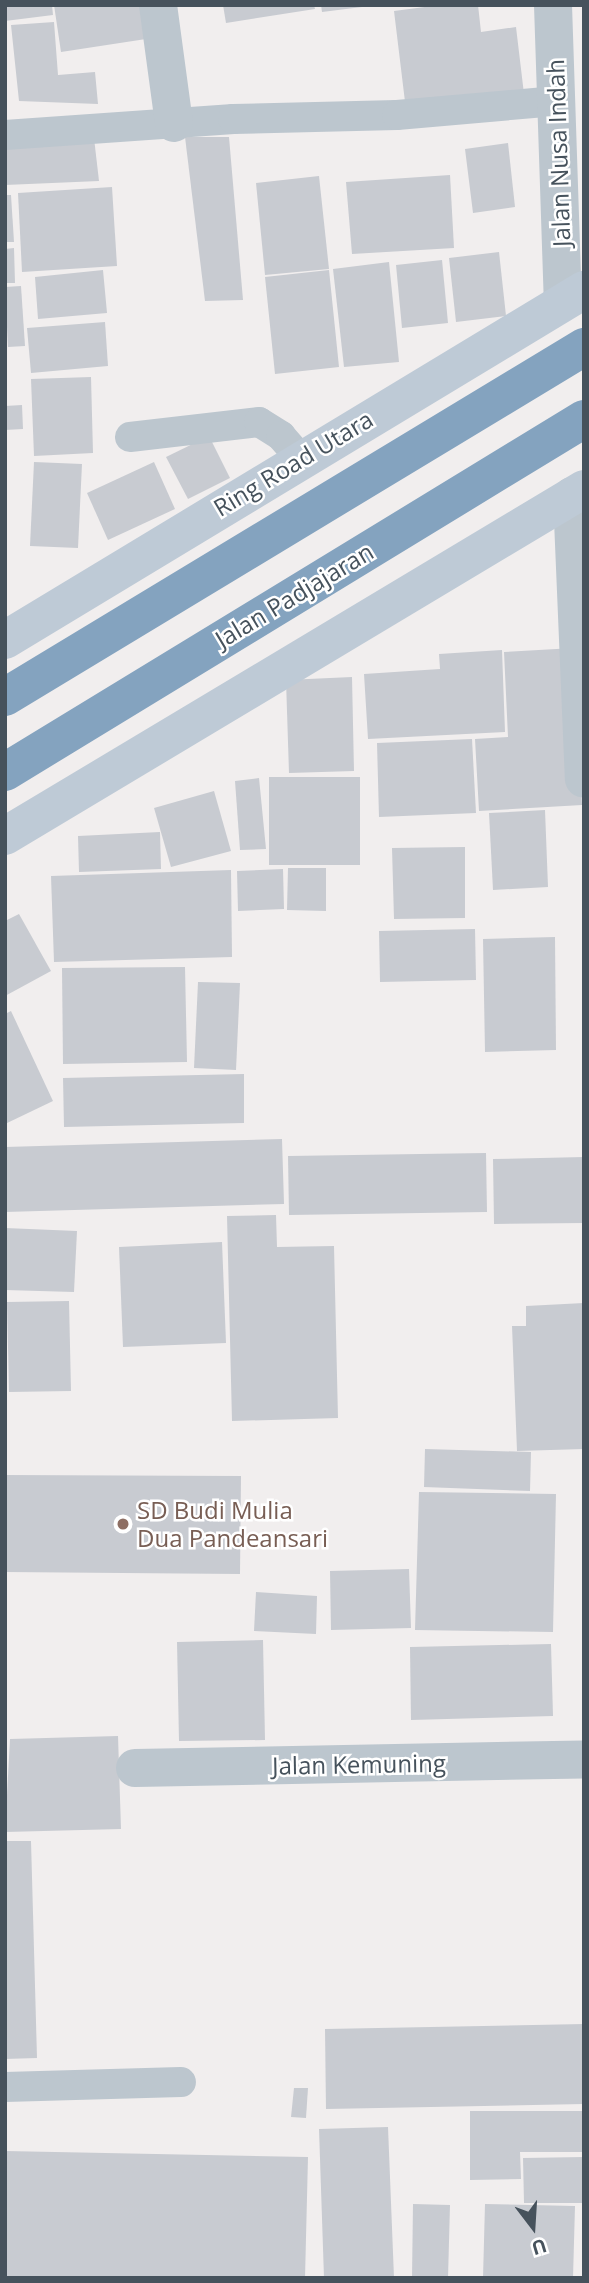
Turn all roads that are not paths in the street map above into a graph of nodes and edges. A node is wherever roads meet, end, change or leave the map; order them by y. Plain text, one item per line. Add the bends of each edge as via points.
1 (158, 5) edge
2 (553, 5) edge
3 (565, 84) edge
4 (174, 123) junction
5 (5, 135) edge
6 (573, 295) edge
7 (584, 347) edge
8 (584, 419) edge
9 (130, 437) dead end
10 (300, 458) junction
11 (578, 493) edge
12 (5, 640) edge
13 (5, 697) edge
14 (5, 772) edge
15 (584, 779) edge
16 (5, 836) edge
17 (584, 1759) edge
18 (135, 1768) dead end
19 (181, 2081) dead end
20 (5, 2087) edge

1 - 4 street
2 - 3 street, Jalan Nusa Indah
3 - 4 lane via 397,115
3 - 6 street, Jalan Nusa Indah
4 - 5 lane
6 - 10 street, Ring Road Utara
7 - 13 highway
8 - 14 highway, Jalan Padjajaran
9 - 10 lane via 259,422 281,436
10 - 12 street, Ring Road Utara
11 - 15 street
11 - 16 street
17 - 18 street, Jalan Kemuning
19 - 20 lane

